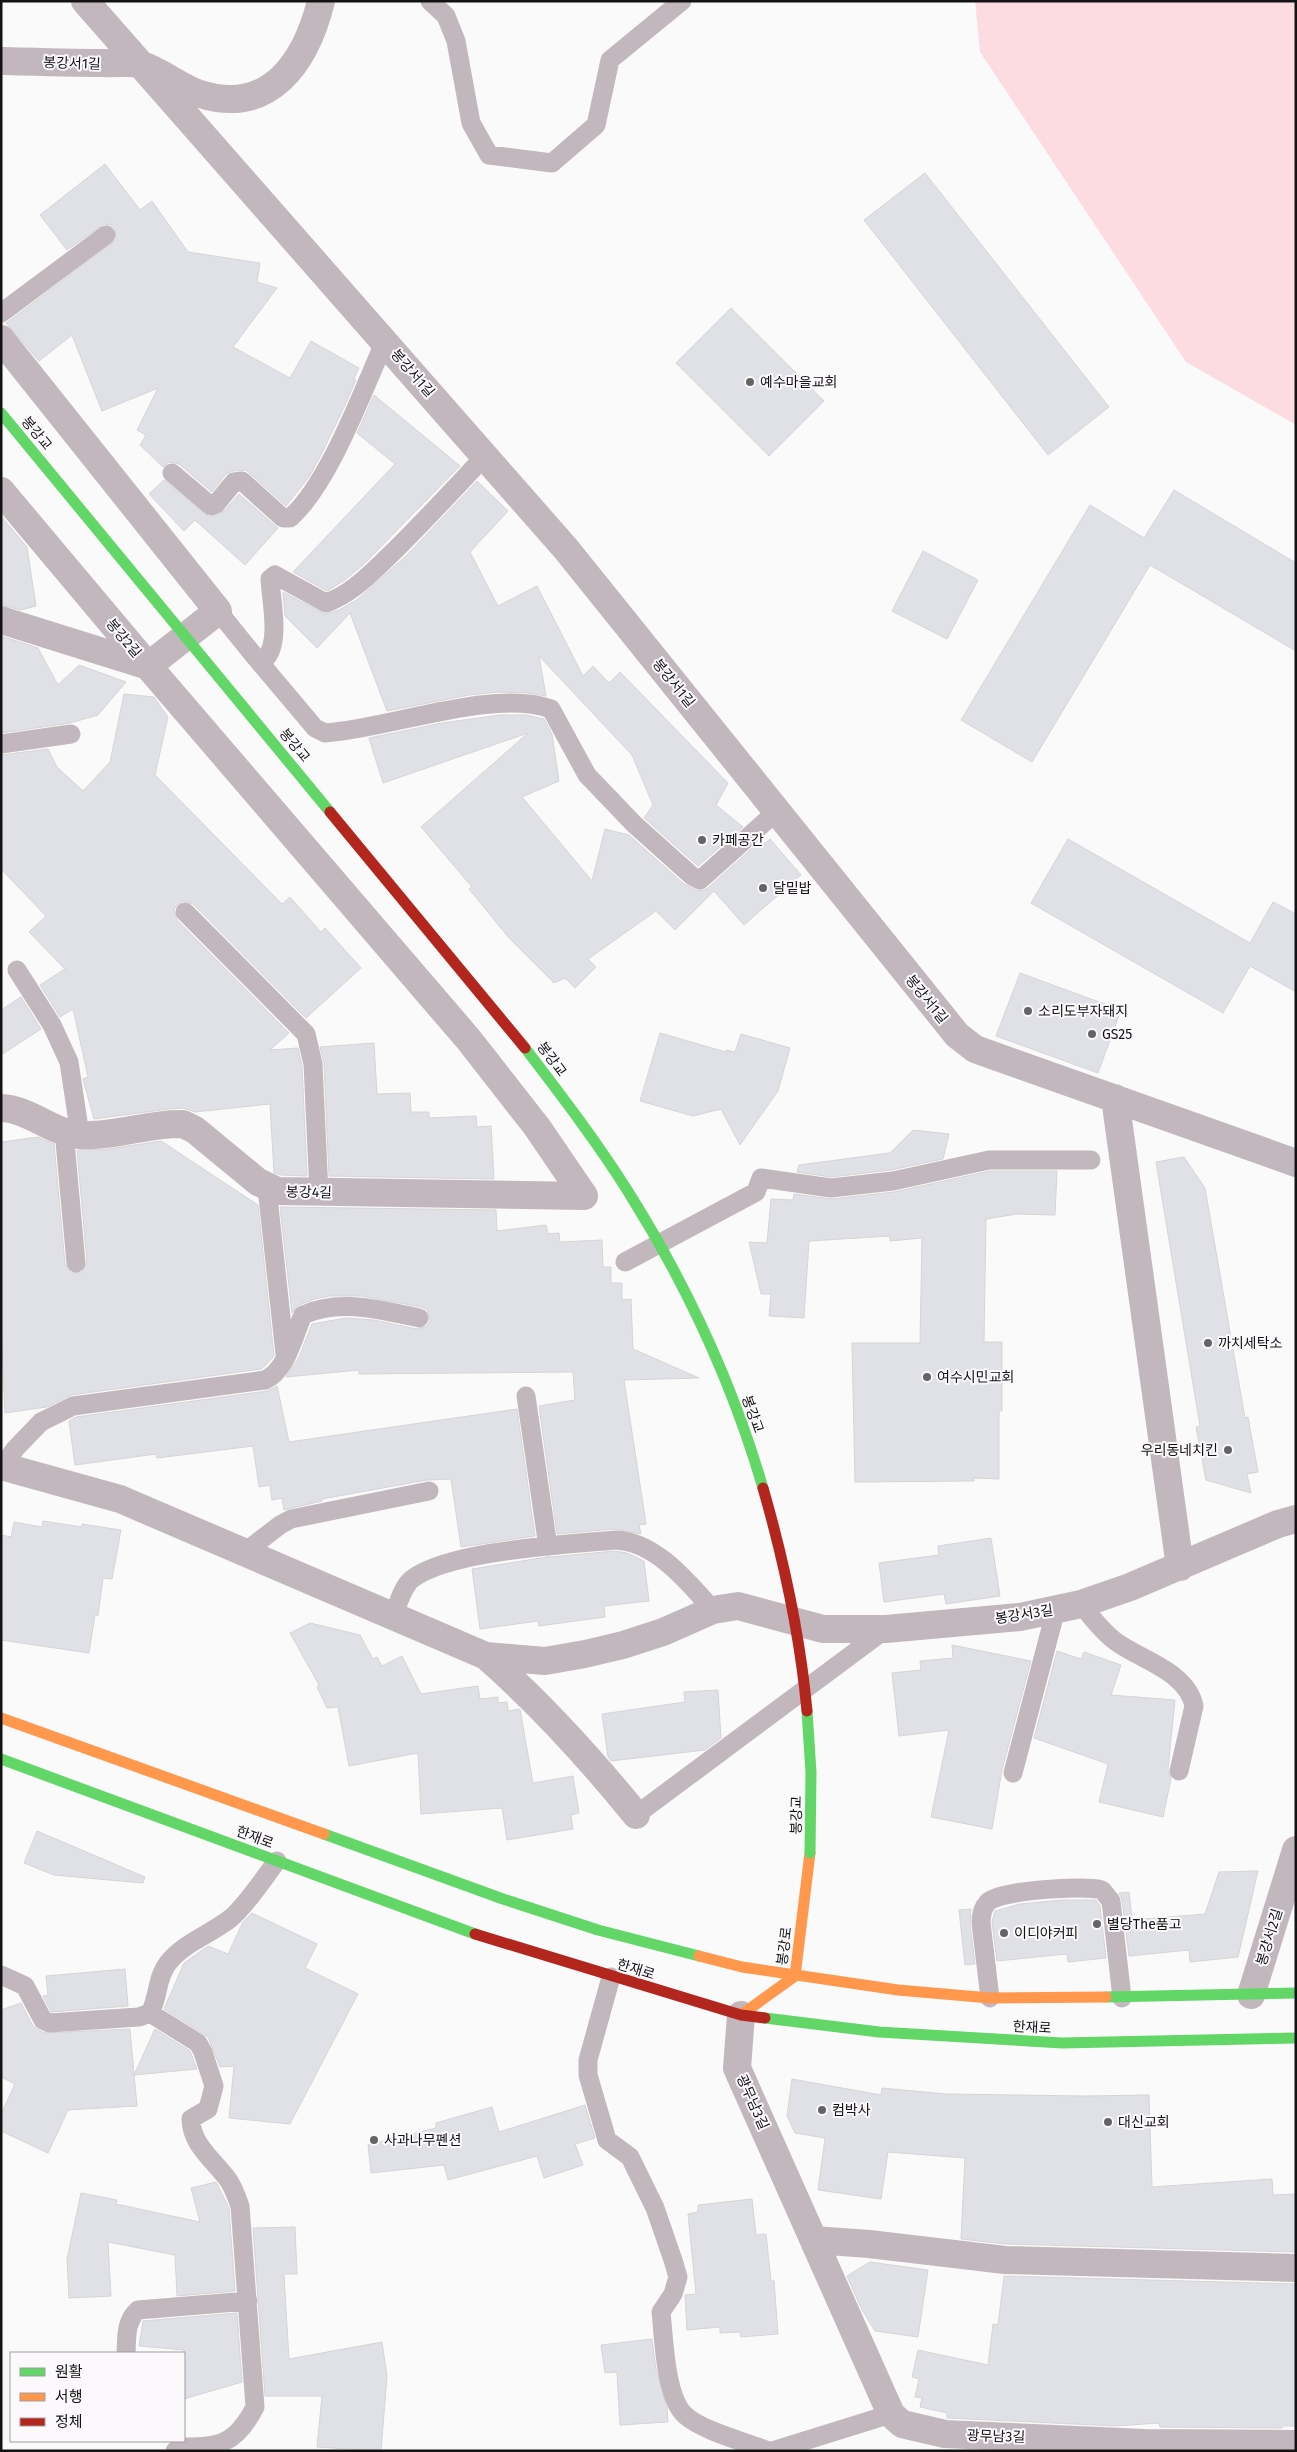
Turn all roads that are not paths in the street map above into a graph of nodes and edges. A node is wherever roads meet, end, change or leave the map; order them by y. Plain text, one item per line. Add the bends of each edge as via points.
1 (85, 1) edge
2 (321, 1) edge
3 (430, 1) edge
4 (682, 1) edge
5 (1, 61) edge
6 (142, 64) junction
7 (106, 236) dead end
8 (1, 313) edge
9 (1, 339) edge
10 (385, 341) junction
11 (1, 413) edge
12 (485, 456) junction
13 (172, 473) dead end
14 (1, 491) edge
15 (218, 611) junction
16 (1, 620) edge
17 (256, 658) junction
18 (148, 666) junction
19 (71, 734) dead end
20 (1, 744) edge
21 (777, 811) junction
22 (185, 912) dead end
23 (17, 970) dead end
24 (1115, 1098) junction
25 (1, 1108) edge
26 (72, 1133) junction
27 (1091, 1160) dead end
28 (1296, 1163) edge
29 (268, 1188) junction
30 (318, 1192) junction
31 (625, 1262) dead end
32 (76, 1263) dead end
33 (419, 1318) dead end
34 (285, 1358) junction
35 (526, 1396) dead end
36 (2, 1466) edge
37 (429, 1490) dead end
38 (1296, 1519) edge
39 (548, 1547) junction
40 (244, 1552) junction
41 (1180, 1567) junction
42 (1068, 1607) junction
43 (726, 1608) junction
44 (394, 1617) junction
45 (886, 1629) junction
46 (486, 1656) junction
47 (1, 1718) edge
48 (1, 1759) edge
49 (1179, 1771) dead end
50 (1013, 1773) dead end
51 (636, 1815) joint
52 (1296, 1850) edge
53 (810, 1853) joint
54 (277, 1861) junction
55 (1, 1975) edge
56 (795, 1976) junction
57 (611, 1977) junction
58 (1296, 1993) edge
59 (1251, 1995) junction
60 (990, 1998) junction
61 (1122, 1998) junction
62 (150, 2014) junction
63 (741, 2015) junction
64 (1296, 2038) edge
65 (814, 2240) junction
66 (1296, 2268) edge
67 (248, 2301) junction
68 (126, 2352) edge
69 (891, 2414) junction
70 (1296, 2444) edge
71 (175, 2451) edge
72 (770, 2451) edge

1 - 6 street, 봉강서1길
2 - 6 street via 305,47 277,82 260,95 221,99 200,94
3 - 4 lane via 446,16 456,40 471,122 489,155 552,163 596,125 610,60
5 - 6 street, 봉강서1길
6 - 10 street, 봉강서1길
7 - 8 lane
9 - 15 street
10 - 12 street, 봉강서1길
10 - 13 lane via 330,463 310,496 290,518 282,518 242,481 234,482 211,506
11 - 53 street, 봉강교, bridge via 515,1035 579,1120 670,1264 732,1397 776,1536 805,1688 810,1746
12 - 17 lane via 409,537 358,585 336,599 326,603 276,575 270,579 274,642 266,659
12 - 21 street, 봉강서1길 via 566,548
14 - 18 street, 봉강2길
15 - 17 lane
15 - 18 street
16 - 18 street, 봉강2길
17 - 21 lane via 314,728 324,733 483,706 525,702 551,709 587,776 634,824 700,880
18 - 30 street, 봉강4길 via 470,1040 537,1127 584,1196
19 - 20 lane
21 - 24 street, 봉강서1길 via 949,1027 966,1043 974,1049
22 - 30 lane via 306,1034 313,1064
23 - 26 lane via 64,1050 72,1075
24 - 28 street, 봉강서1길
24 - 41 street
25 - 26 street, 봉강4길 via 21,1112
26 - 29 street, 봉강4길 via 183,1124
26 - 32 lane
27 - 31 lane via 989,1160 893,1181 831,1188 761,1178 756,1192
29 - 30 street, 봉강4길
29 - 34 lane
33 - 34 lane via 366,1308 330,1306 314,1310 303,1315
34 - 36 lane via 274,1376 264,1380 73,1406 41,1422
35 - 39 lane
36 - 40 street via 120,1499
37 - 40 lane via 291,1519
38 - 41 street, 봉강서3길
39 - 43 lane via 615,1540 636,1542
39 - 44 lane via 468,1558 432,1569 406,1585
40 - 44 street
41 - 42 street, 봉강서3길
42 - 45 street, 봉강서3길 via 1020,1617
42 - 49 lane via 1113,1640 1174,1676 1192,1697 1194,1706
42 - 50 lane
43 - 45 street, 봉강서3길 via 823,1629
43 - 46 street via 664,1632 585,1654 545,1661
44 - 46 street
45 - 51 lane
46 - 51 street via 530,1695 584,1751
47 - 56 street, 한재로 via 598,1930 742,1967
48 - 54 street, 한재로
52 - 59 street, 봉강서2길
53 - 56 street, 봉강로
54 - 57 street, 한재로 via 499,1943
54 - 62 lane via 232,1917 180,1951 168,1963 159,1978
55 - 62 lane via 25,1986 43,2020 49,2023
56 - 60 street, 한재로
56 - 63 street, 봉강로
57 - 63 street, 한재로
57 - 72 lane via 588,2060 588,2074 607,2140 630,2157 674,2260 678,2277 676,2285 661,2312 673,2392 686,2416
58 - 59 street, 한재로
59 - 61 street, 한재로
60 - 61 street, 한재로
60 - 61 lane via 981,1923 982,1911 989,1900 1012,1894 1078,1887 1102,1890 1111,1900
62 - 67 lane via 198,2043 210,2072 214,2086 212,2099 208,2108 191,2120 191,2128 196,2142 230,2183 240,2206
63 - 64 street, 한재로 via 879,2032 1062,2043
63 - 65 street, 광무남3길 via 737,2068
65 - 66 street via 1005,2260
65 - 69 street, 광무남3길
67 - 68 lane via 138,2310 127,2325
67 - 71 lane via 255,2407 241,2431 230,2441 204,2448 180,2447
69 - 70 street, 광무남3길 via 902,2424 945,2434 1144,2443
69 - 72 lane

